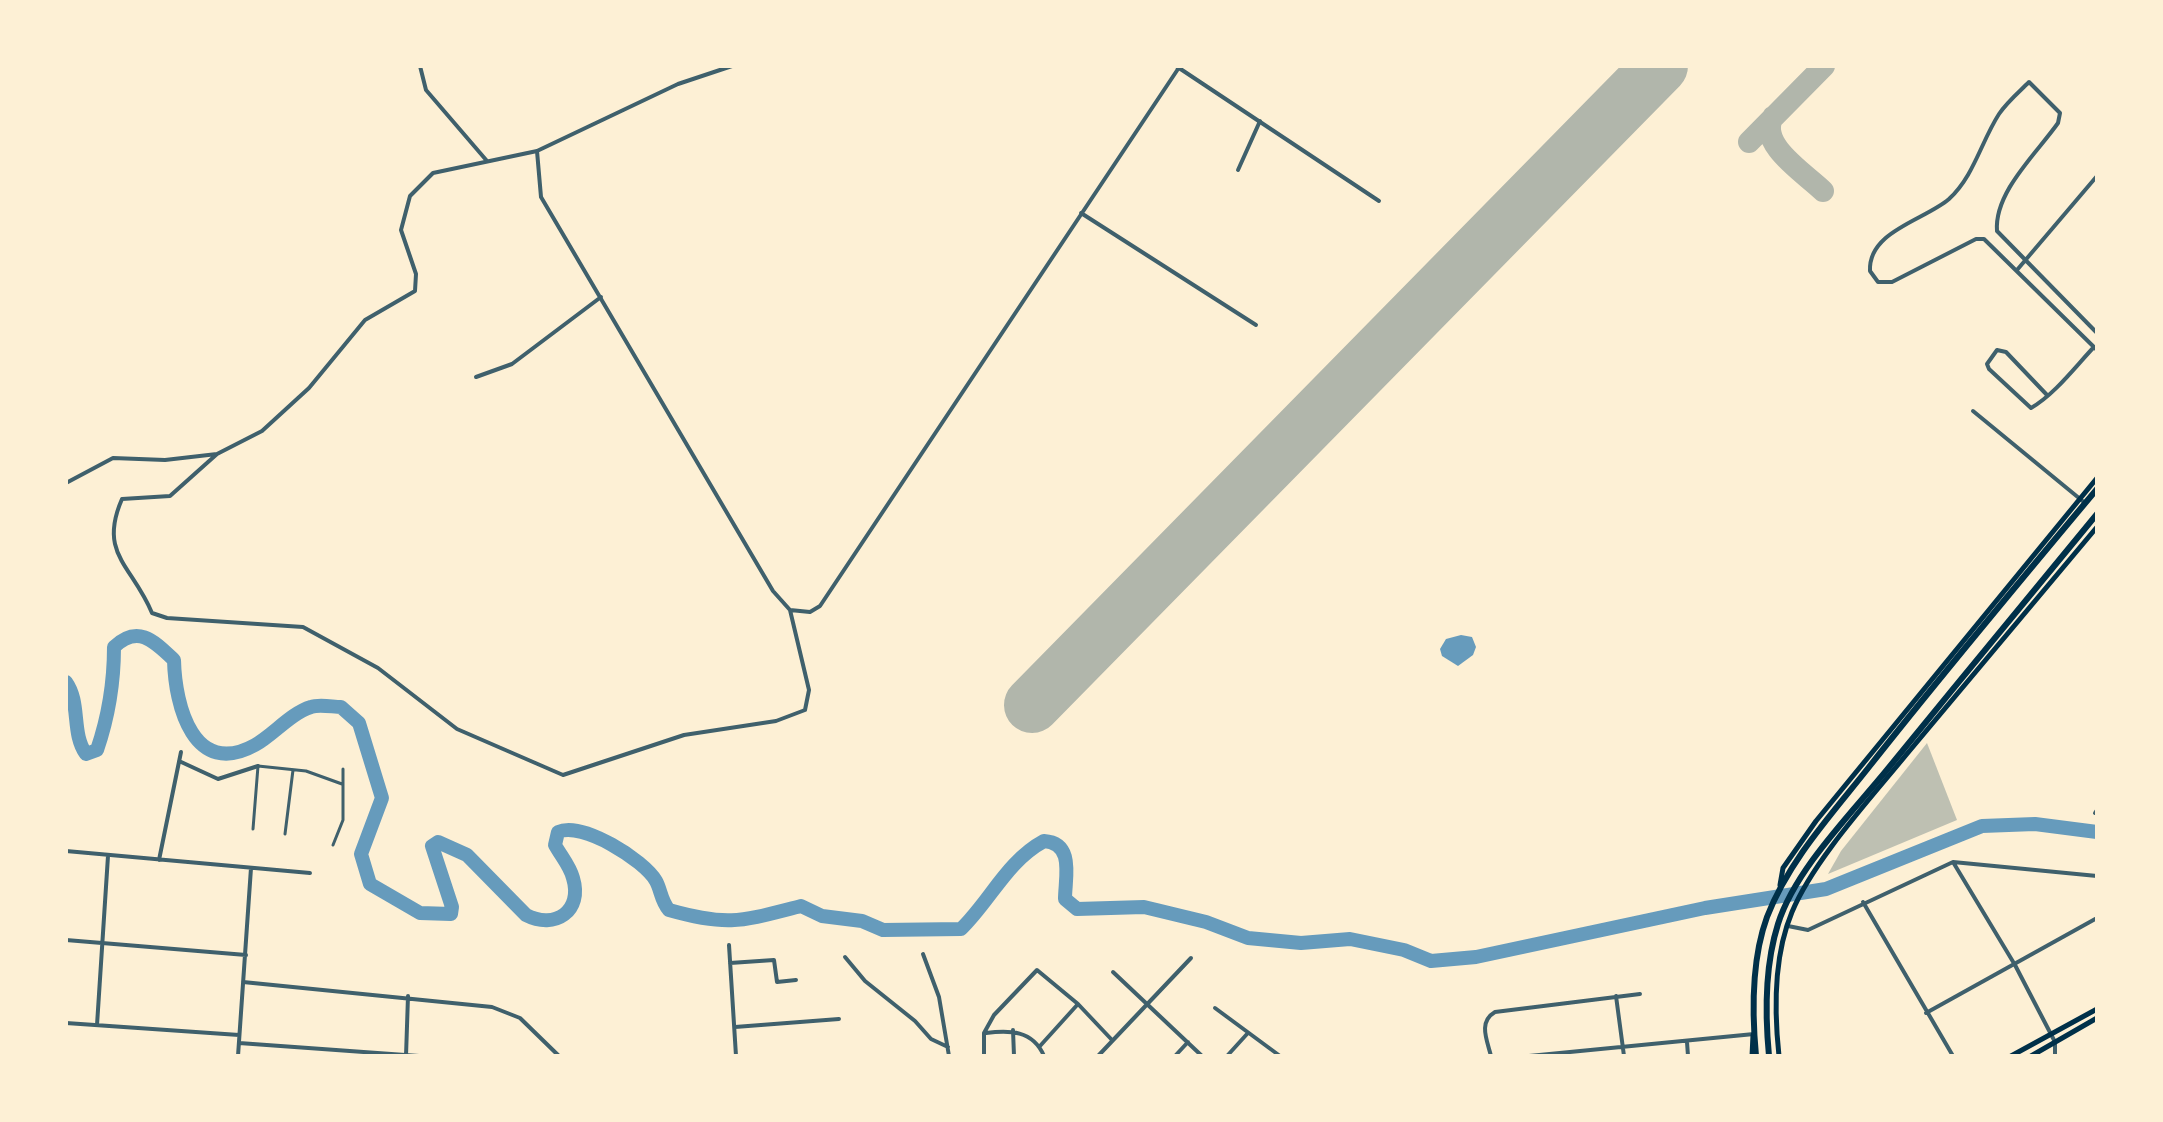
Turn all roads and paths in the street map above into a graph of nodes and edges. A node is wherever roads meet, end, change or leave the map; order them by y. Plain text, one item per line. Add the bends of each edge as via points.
1 (420, 66) edge
2 (732, 66) edge
3 (1178, 67) edge
4 (1260, 121) junction
5 (537, 151) junction
6 (487, 161) junction
7 (1238, 170) dead end
8 (2097, 176) edge
9 (1379, 201) dead end
10 (1081, 213) junction
11 (2024, 262) junction
12 (2017, 270) junction
13 (601, 297) junction
14 (1256, 325) dead end
15 (2097, 333) edge
16 (2096, 348) edge
17 (476, 377) dead end
18 (2047, 395) junction
19 (1973, 411) dead end
20 (217, 454) junction
21 (2097, 478) edge
22 (66, 483) edge
23 (2097, 489) edge
24 (2082, 501) junction
25 (2097, 514) edge
26 (2097, 527) edge
27 (790, 610) junction
28 (181, 752) dead end
29 (179, 761) junction
30 (258, 766) junction
31 (343, 769) dead end
32 (293, 770) junction
33 (1885, 781) junction
34 (342, 784) junction
35 (1872, 789) junction
36 (253, 829) dead end
37 (285, 834) dead end
38 (333, 845) dead end
39 (66, 851) edge
40 (108, 856) junction
41 (159, 860) junction
42 (1953, 862) junction
43 (251, 868) junction
44 (310, 873) dead end
45 (2097, 876) edge
46 (1863, 902) junction
47 (2097, 918) edge
48 (1788, 926) junction
49 (66, 940) edge
50 (102, 943) junction
51 (729, 945) dead end
52 (923, 954) dead end
53 (246, 955) junction
54 (845, 957) dead end
55 (1191, 958) dead end
56 (730, 963) junction
57 (2015, 965) junction
58 (1113, 972) dead end
59 (796, 980) dead end
60 (243, 982) junction
61 (1640, 994) dead end
62 (408, 996) junction
63 (1616, 996) junction
64 (1078, 1004) junction
65 (1149, 1005) junction
66 (1215, 1008) dead end
67 (2097, 1009) edge
68 (1926, 1013) junction
69 (2097, 1018) edge
70 (839, 1019) dead end
71 (66, 1023) edge
72 (97, 1026) junction
73 (735, 1027) junction
74 (1013, 1030) junction
75 (984, 1033) junction
76 (1247, 1033) junction
77 (1754, 1034) junction
78 (2051, 1034) junction
79 (239, 1035) junction
80 (1112, 1040) junction
81 (1188, 1042) junction
82 (1687, 1042) junction
83 (2055, 1042) junction
84 (239, 1043) junction
85 (1040, 1046) junction
86 (1623, 1046) junction
87 (948, 1047) junction
88 (1562, 1053) edge
89 (238, 1056) edge
90 (406, 1056) edge
91 (419, 1056) edge
92 (559, 1056) edge
93 (736, 1056) edge
94 (949, 1056) edge
95 (984, 1056) edge
96 (1014, 1056) edge
97 (1044, 1056) edge
98 (1098, 1056) edge
99 (1175, 1056) edge
100 (1202, 1056) edge
101 (1227, 1056) edge
102 (1280, 1056) edge
103 (1491, 1056) edge
104 (1529, 1056) edge
105 (1624, 1056) edge
106 (1688, 1056) edge
107 (1754, 1056) edge
108 (1769, 1056) edge
109 (1779, 1056) edge
110 (1953, 1056) edge
111 (2011, 1056) edge
112 (2031, 1056) edge
113 (2055, 1056) edge

1 - 6 street via 426,90
2 - 5 street via 678,84
3 - 4 street
3 - 10 street
4 - 7 street
4 - 9 street
5 - 6 street
5 - 13 street via 541,197
6 - 20 street via 433,173 410,196 401,230 416,274 415,291 365,320 309,388 262,431
8 - 11 street
10 - 14 street
10 - 27 street via 820,606 810,612
11 - 12 street
11 - 12 street via 1998,237 1997,220 2022,169 2060,113 2029,82 1998,116 1955,193 1894,231 1869,267 1878,282 1892,282 1980,238 1992,243
11 - 15 street
12 - 16 street
13 - 17 street via 512,364
13 - 27 street via 773,591
16 - 18 street
18 - 18 street via 2006,352 1991,355 1989,369 2027,406 2034,407
19 - 24 street
20 - 22 street via 113,458
20 - 27 street via 170,496 122,499 113,521 112,544 152,613 303,627 378,668 457,729 563,775 684,735 776,721 805,710 809,690
21 - 24 main road
23 - 24 main road
24 - 77 main road via 1780,886 1759,950
25 - 35 main road
26 - 33 main road
28 - 29 street
29 - 30 street via 218,779
29 - 41 street
30 - 32 street
30 - 36 street
31 - 34 street
32 - 34 street
32 - 37 street
33 - 35 main road
33 - 48 main road via 1806,888
34 - 38 street via 343,820
35 - 108 main road via 1784,908 1771,953
39 - 40 street
40 - 41 street
40 - 50 street
41 - 43 street
42 - 45 street
42 - 46 street
42 - 57 street
43 - 44 street
43 - 53 street
46 - 48 street via 1808,930
46 - 68 street
47 - 57 street
48 - 109 main road via 1777,1004
49 - 50 street
50 - 53 street
50 - 72 street
51 - 56 street
52 - 87 street via 939,997
53 - 60 street
54 - 87 street via 931,1039
55 - 65 street
56 - 59 street via 774,960 777,982
56 - 73 street
57 - 68 street
57 - 78 street
58 - 65 street
60 - 62 street
60 - 79 street
61 - 63 street
62 - 90 street
62 - 92 street via 492,1007 520,1018
63 - 86 street
63 - 103 street via 1495,1012 1485,1026
64 - 75 street via 1037,970
64 - 80 street
64 - 85 street
65 - 80 street
65 - 81 street
66 - 76 street
67 - 78 main road
68 - 110 street
69 - 83 main road
70 - 73 street
71 - 72 street
72 - 79 street
73 - 93 street
74 - 75 street
74 - 85 street
74 - 96 street
75 - 95 street
76 - 101 street
76 - 102 street
77 - 82 street
77 - 107 main road
78 - 83 street
78 - 111 main road
79 - 84 street
80 - 98 street
81 - 99 street
81 - 100 street
82 - 86 street
82 - 106 street
83 - 112 main road
83 - 113 street
84 - 89 street
84 - 90 street
85 - 97 street
86 - 88 street
86 - 105 street
87 - 94 street
88 - 104 street
90 - 91 street

